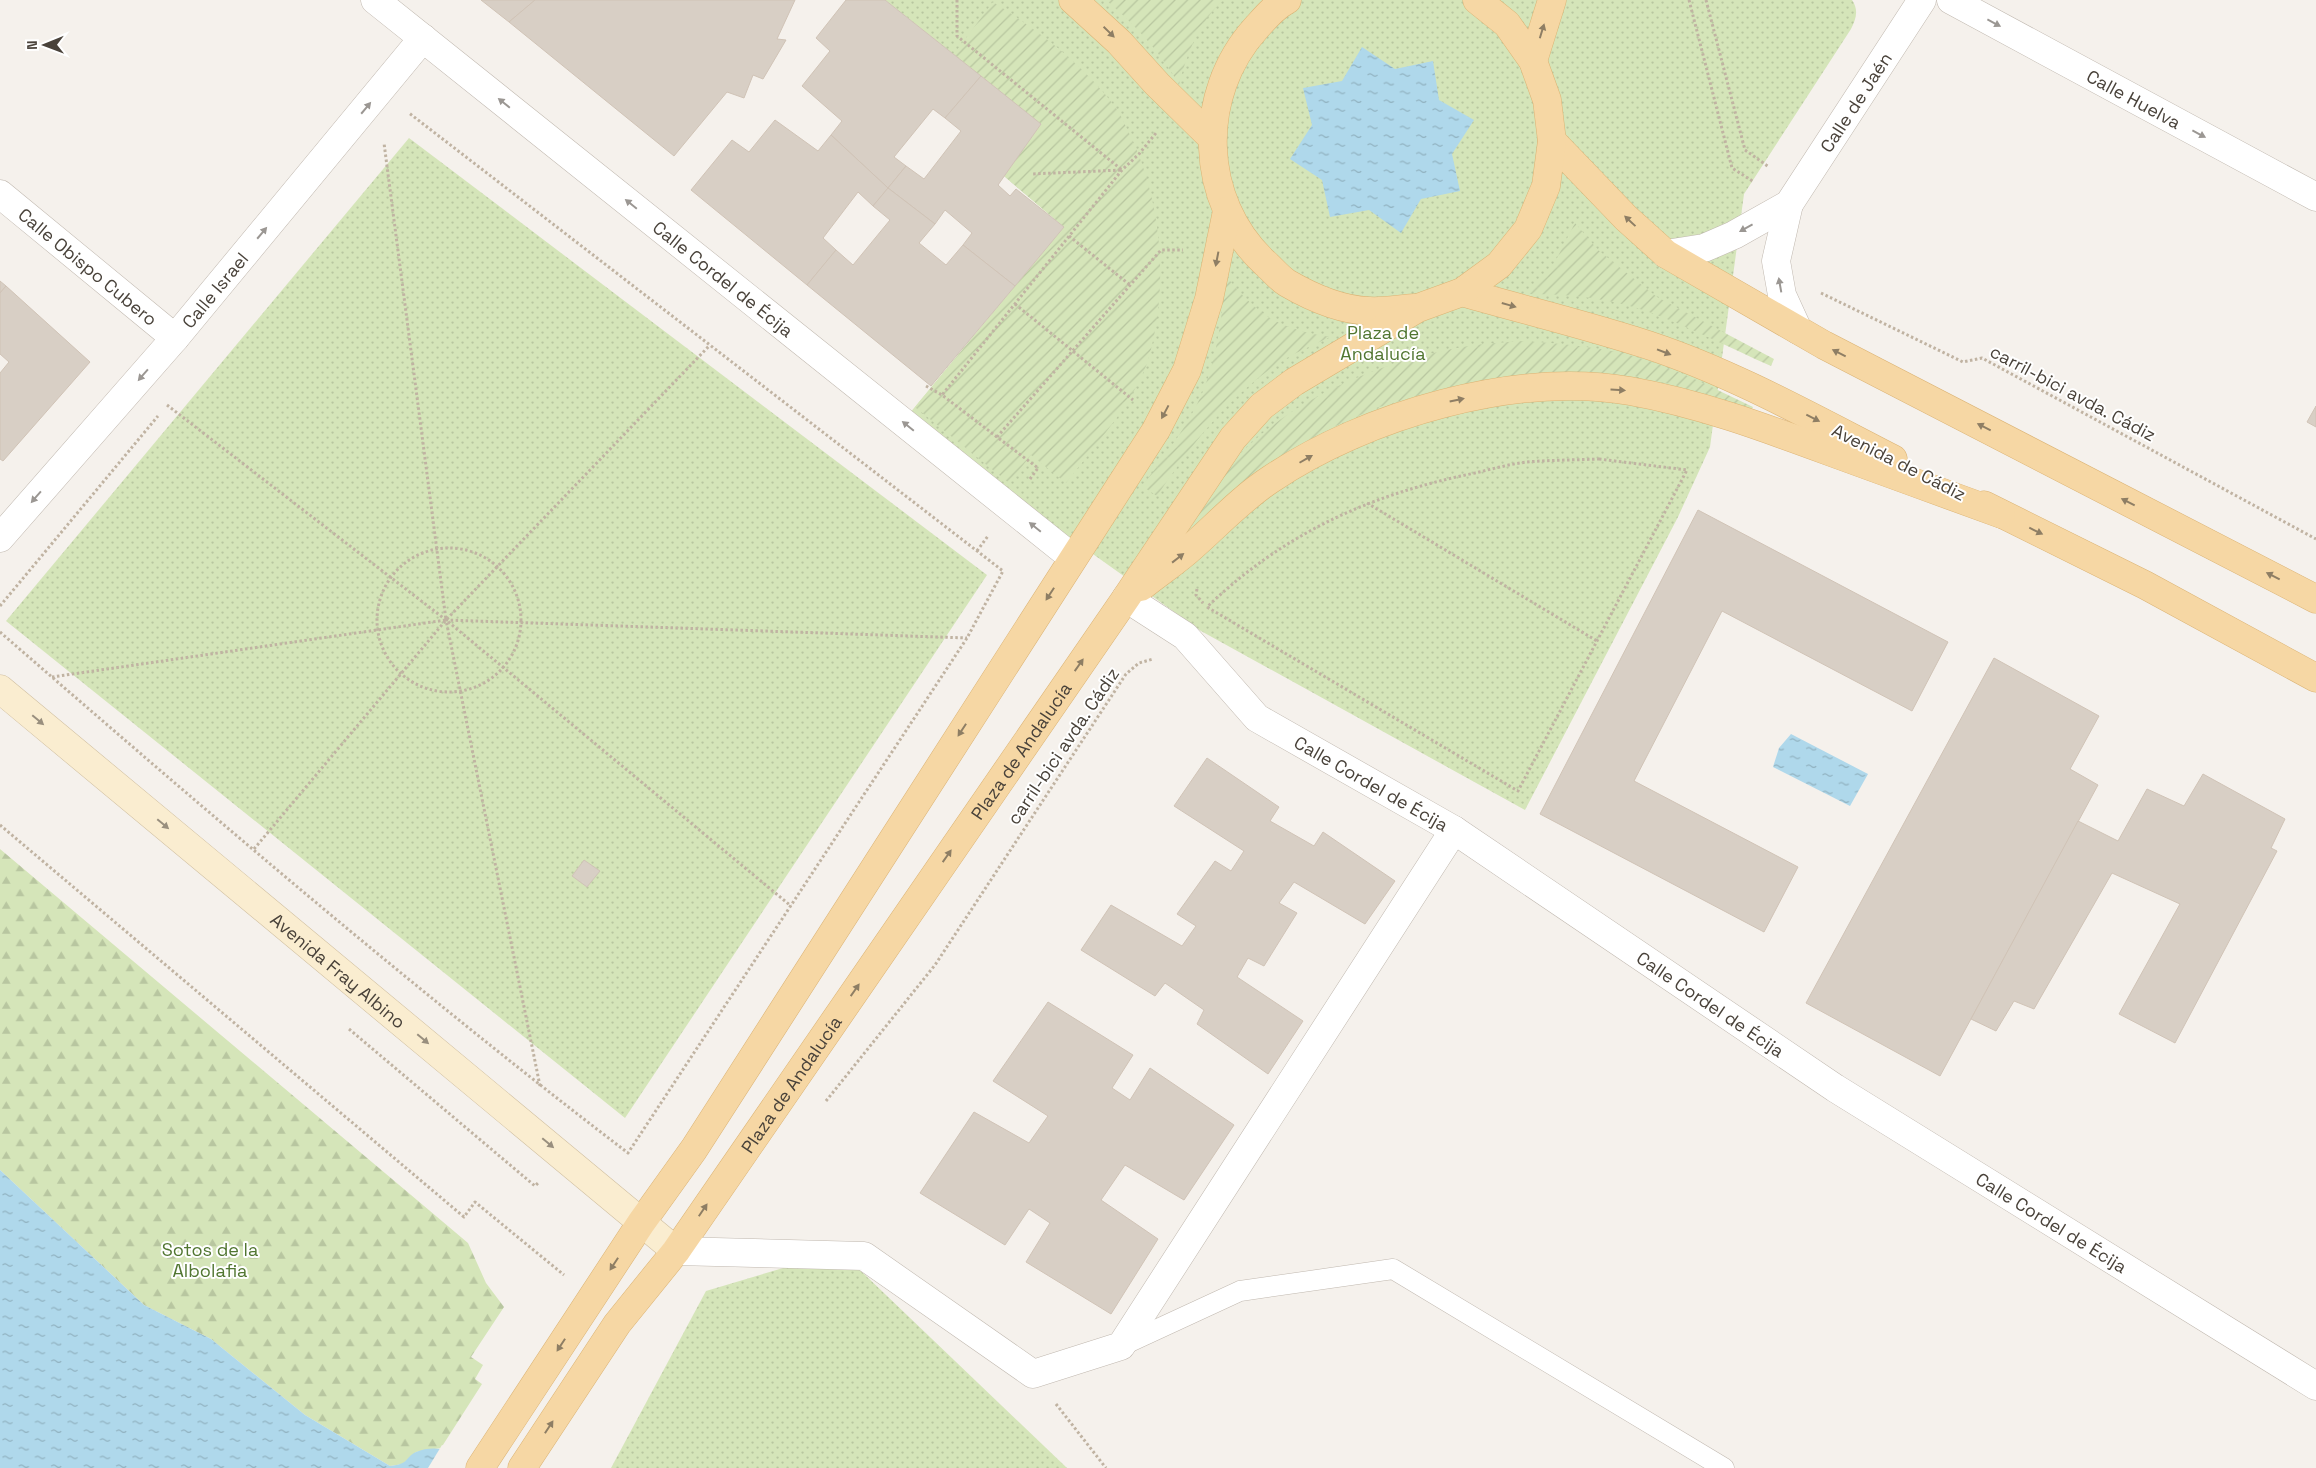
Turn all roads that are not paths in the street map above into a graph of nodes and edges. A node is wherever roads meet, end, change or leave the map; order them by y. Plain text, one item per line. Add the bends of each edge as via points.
1 (375, 0) edge
2 (1073, 0) edge
3 (1287, 0) edge
4 (1477, 0) edge
5 (1552, 0) edge
6 (1922, 0) edge
7 (1951, 0) edge
8 (423, 38) junction
9 (1533, 62) junction
10 (1211, 137) junction
11 (1552, 141) junction
12 (0, 194) edge
13 (1795, 197) junction
14 (2316, 197) edge
15 (1227, 212) junction
16 (1666, 254) junction
17 (1462, 292) junction
18 (1418, 308) junction
19 (1798, 330) junction
20 (175, 338) junction
21 (2001, 514) junction
22 (0, 538) edge
23 (1073, 558) junction
24 (1126, 598) junction
25 (2316, 599) edge
26 (2316, 678) edge
27 (0, 689) edge
28 (1454, 830) junction
29 (641, 1223) junction
30 (676, 1251) junction
31 (1121, 1346) junction
32 (2316, 1386) edge
33 (480, 1468) edge
34 (522, 1468) edge
35 (1724, 1468) edge

1 - 8 street, Calle Cordel de Écija
2 -> 10 main road via 1119,42
3 - 10 main road, Plaza de Andalucía via 1275,7 1242,44 1220,88
4 - 9 main road, Plaza de Andalucía via 1507,24
9 -> 5 main road
6 - 13 street, Calle de Jaén
7 -> 14 street, Calle Huelva
20 -> 8 street, Calle Israel
23 -> 8 street, Calle Cordel de Écija
9 - 11 main road, Plaza de Andalucía via 1547,100
10 - 15 main road, Plaza de Andalucía via 1214,175
16 -> 11 main road via 1626,218
11 - 17 main road, Plaza de Andalucía via 1546,186 1528,229 1499,265
12 - 20 street, Calle Obispo Cubero
13 -> 16 street, Calle de Jaén via 1734,235 1704,248
19 -> 13 street, Calle de Jaén via 1782,295 1776,261
15 - 18 main road, Plaza de Andalucía via 1251,251 1286,282 1326,303 1368,311
15 -> 23 main road via 1209,299 1187,370 1161,419
16 - 19 main road
17 - 18 main road, Plaza de Andalucía
17 -> 21 main road, Avenida de Cádiz via 1690,361 1792,407
18 - 24 main road, Plaza de Andalucía via 1294,382 1262,406 1233,438
25 -> 19 main road
20 -> 22 street, Calle Israel
24 -> 21 main road via 1192,547 1232,509 1272,478 1329,446 1391,419 1451,401 1509,390 1571,387 1628,390 1696,405 1779,432
21 -> 26 main road, Avenida de Cádiz via 2145,585
23 -> 29 main road via 694,1149
24 - 28 street, Calle Cordel de Écija via 1185,636 1258,718
30 -> 24 main road, Plaza de Andalucía
27 -> 29 main road, Avenida Fray Albino
28 - 31 street
28 - 32 street, Calle Cordel de Écija via 1835,1088
29 - 30 main road, Avenida Fray Albino
29 -> 33 main road
30 - 31 street via 864,1256 1033,1374
34 -> 30 main road, Plaza de Andalucía via 617,1324
31 - 35 lane via 1240,1291 1393,1269

